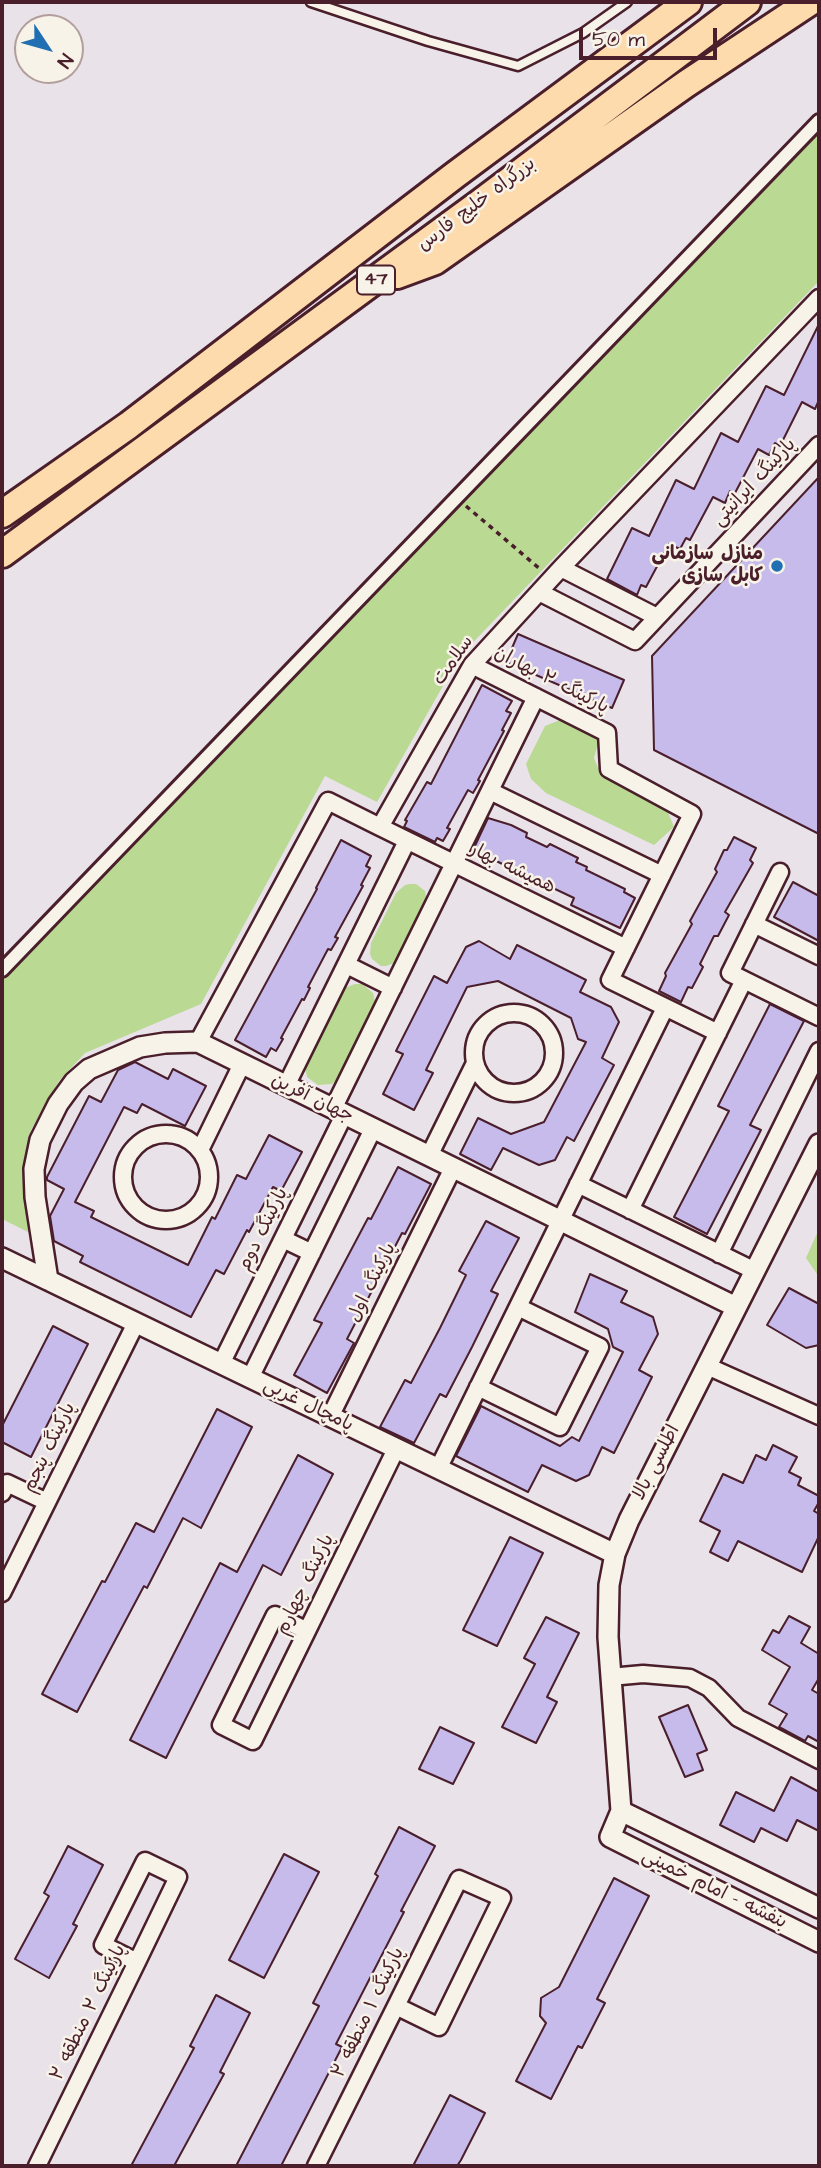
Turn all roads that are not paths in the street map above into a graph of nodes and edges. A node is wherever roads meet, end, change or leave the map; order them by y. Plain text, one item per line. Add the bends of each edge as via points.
1 (311, 2) edge
2 (627, 2) edge
3 (688, 2) edge
4 (747, 2) edge
5 (810, 2) edge
6 (819, 121) edge
7 (372, 284) junction
8 (819, 298) edge
9 (819, 445) edge
10 (2, 514) edge
11 (2, 554) edge
12 (561, 568) junction
13 (539, 592) junction
14 (657, 617) junction
15 (472, 665) junction
16 (537, 697) junction
17 (490, 791) junction
18 (380, 827) junction
19 (407, 841) junction
20 (454, 864) junction
21 (780, 872) dead end
22 (662, 875) junction
23 (754, 924) junction
24 (626, 948) junction
25 (819, 956) edge
26 (346, 965) junction
27 (2, 970) edge
28 (744, 980) junction
29 (393, 988) junction
30 (666, 1007) junction
31 (819, 1017) edge
32 (718, 1033) junction
33 (198, 1042) junction
34 (819, 1051) edge
35 (475, 1063) junction
36 (242, 1064) junction
37 (286, 1086) junction
38 (339, 1112) junction
39 (373, 1129) junction
40 (819, 1144) edge
41 (200, 1150) junction
42 (429, 1156) junction
43 (453, 1168) junction
44 (578, 1184) junction
45 (630, 1210) junction
46 (560, 1220) junction
47 (283, 1239) junction
48 (312, 1253) junction
49 (719, 1254) junction
50 (2, 1258) edge
51 (755, 1271) junction
52 (48, 1280) junction
53 (518, 1307) junction
54 (736, 1307) junction
55 (136, 1323) junction
56 (221, 1364) junction
57 (707, 1366) junction
58 (250, 1378) junction
59 (478, 1387) junction
60 (819, 1416) edge
61 (330, 1417) junction
62 (396, 1449) junction
63 (438, 1469) junction
64 (2, 1493) edge
65 (47, 1502) junction
66 (615, 1554) junction
67 (2, 1593) edge
68 (307, 1631) junction
69 (610, 1678) junction
70 (819, 1760) edge
71 (621, 1811) junction
72 (819, 1906) edge
73 (819, 1942) edge
74 (137, 1962) junction
75 (396, 2006) junction
76 (37, 2166) edge
77 (316, 2166) edge

1 - 2 lane via 519,66 583,33
3 - 10 highway, بزرگراه خلیج فارس / 47 via 129,425
4 - 7 highway, بزرگراه خلیج فارس / 47
5 - 7 highway via 435,261
6 - 27 street
7 - 11 highway, بزرگراه خلیج فارس / 47
8 - 12 street, سلامت
9 - 14 street, پارکینگ ایرانیتی
12 - 13 street, سلامت
12 - 14 street
13 - 14 street, پارکینگ ایرانیتی via 635,641
13 - 15 street, سلامت
15 - 16 street, پارکینگ ۲ بهاران
15 - 18 street, سلامت
16 - 17 street, پارکینگ دوم
16 - 22 street, پارکینگ ۲ بهاران via 607,733 609,769 692,814
17 - 20 street, پارکینگ دوم
17 - 22 street
18 - 19 street, همیشه بهار
18 - 33 street via 328,801
19 - 20 street, همیشه بهار
19 - 26 street
20 - 24 street, همیشه بهار
20 - 29 street, پارکینگ دوم
21 - 23 street
22 - 24 street
23 - 25 street
23 - 28 street via 730,973
24 - 30 street via 610,980
26 - 29 street
26 - 37 street
28 - 31 street
28 - 32 street
29 - 38 street, پارکینگ دوم
30 - 32 street
30 - 44 street
32 - 45 street
33 - 36 street, جهان آفرین
33 - 52 street, جهان آفرین via 140,1047 89,1069 58,1104 40,1140 34,1169
34 - 49 street
35 - 35 street via 489,1086 501,1092 528,1092 540,1085 554,1063 552,1036 534,1017 521,1013 495,1017 477,1037
35 - 42 street
36 - 37 street, جهان آفرین
36 - 41 street
37 - 38 street, جهان آفرین
38 - 39 street, جهان آفرین
38 - 47 street, پارکینگ دوم
39 - 42 street, جهان آفرین
39 - 48 street
40 - 51 street, اطلسی بالا
41 - 41 street via 177,1135 151,1136 139,1143 124,1165 123,1179 132,1204 142,1213 168,1220 193,1210 202,1200 209,1175
42 - 43 street, جهان آفرین
43 - 46 street, جهان آفرین
43 - 61 street, پارکینگ اول
44 - 45 street
44 - 46 street
45 - 49 street
46 - 53 street
46 - 54 street, جهان آفرین
47 - 48 street
47 - 56 street, پارکینگ دوم
48 - 58 street
49 - 51 street
50 - 52 street, پامچال غربی
51 - 54 street, اطلسی بالا
52 - 55 street, پامچال غربی
53 - 59 street
53 - 59 street via 600,1347 566,1416 560,1427
54 - 57 street, اطلسی بالا
55 - 56 street, پامچال غربی
55 - 65 street, پارکینگ پنجم
56 - 58 street, پامچال غربی
57 - 60 street
57 - 66 street, اطلسی بالا
58 - 61 street, پامچال غربی
59 - 63 street
61 - 62 street, پامچال غربی
62 - 63 street, پامچال غربی
62 - 68 street, پارکینگ چهارم
63 - 66 street, پامچال غربی
64 - 65 street via 7,1483
65 - 67 street, پارکینگ پنجم
66 - 69 street, اطلسی بالا via 609,1585
68 - 68 street, پارکینگ چهارم via 253,1741 221,1725 275,1615
69 - 70 street via 643,1674 690,1678 709,1688 738,1718
69 - 71 street, اطلسی بالا
71 - 72 street, بنفشه - امام خمینی
71 - 73 street, بنفشه - امام خمینی via 610,1838
74 - 74 street, پارکینگ ۲ منطقه ۲ via 178,1877 145,1861 103,1945
74 - 76 street, پارکینگ ۲ منطقه ۲
75 - 75 street, پارکینگ ۱ منطقه ۲ via 459,1879 502,1898 439,2027
75 - 77 street, پارکینگ ۱ منطقه ۲

